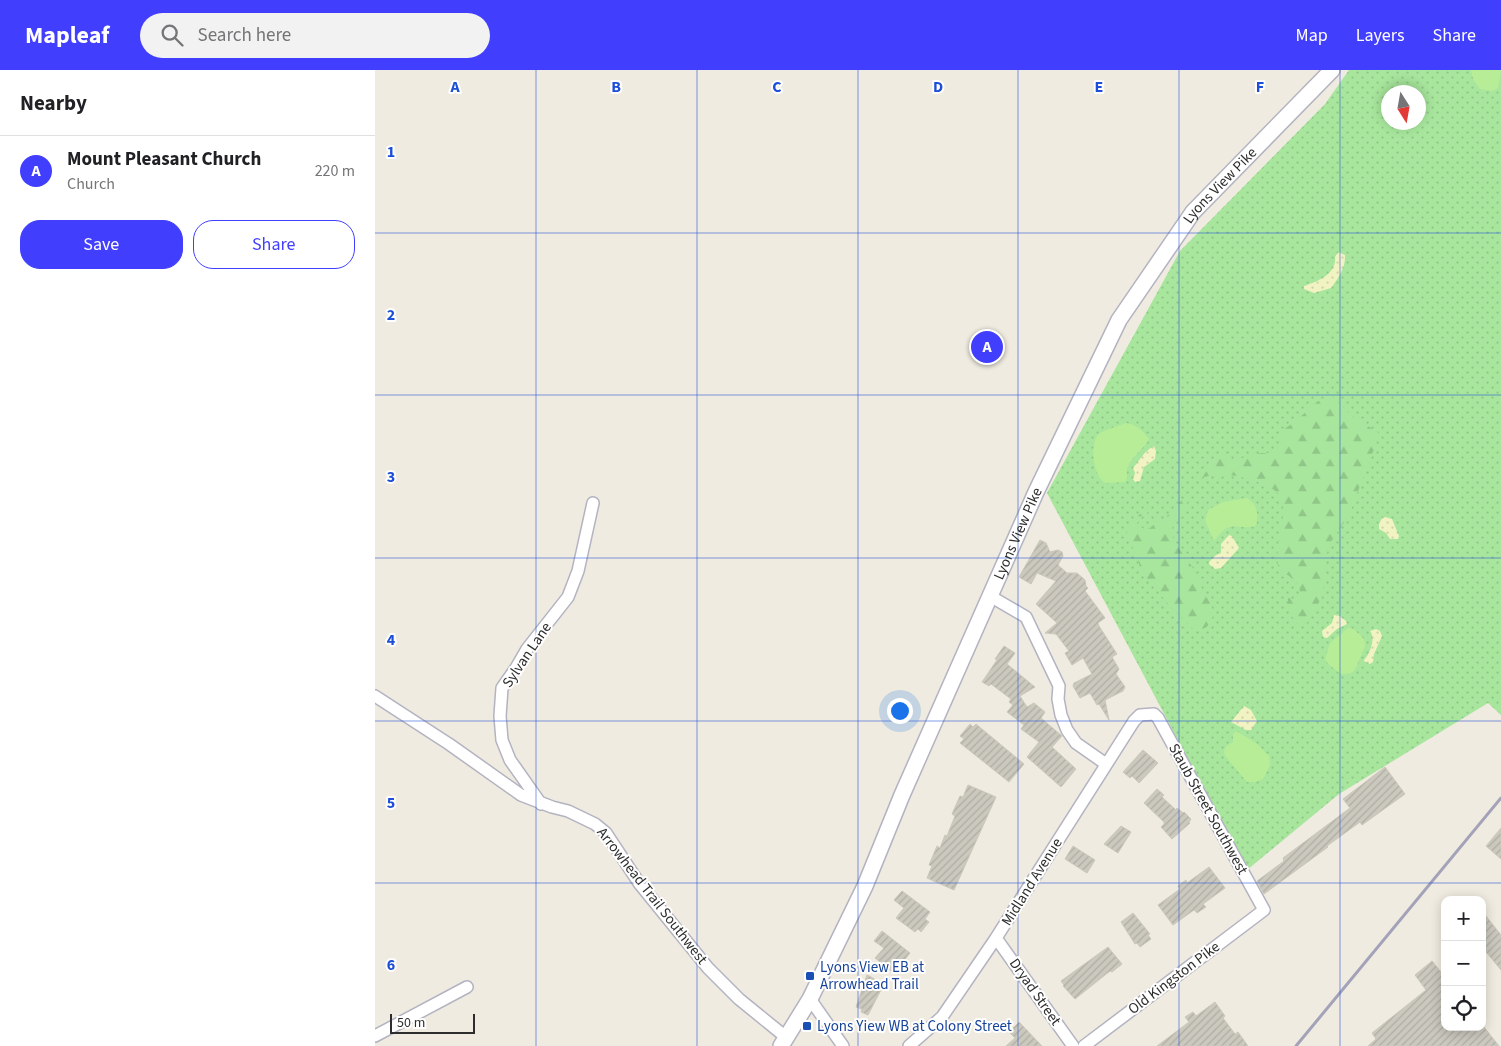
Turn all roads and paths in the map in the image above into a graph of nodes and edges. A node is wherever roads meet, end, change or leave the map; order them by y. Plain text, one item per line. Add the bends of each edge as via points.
1 (1332, 70) edge
2 (593, 503) dead end
3 (990, 596) junction
4 (375, 696) edge
5 (1147, 713) joint
6 (1106, 764) junction
7 (541, 804) junction
8 (1264, 910) joint
9 (996, 938) junction
10 (467, 988) dead end
11 (810, 999) junction
12 (375, 1036) edge
13 (784, 1042) edge
14 (843, 1046) edge
15 (909, 1046) edge
16 (1073, 1046) edge
17 (1084, 1046) edge

1 - 3 street, Lyons View Pike via 1193,212 1119,320
2 - 7 street, Sylvan Lane via 578,571 568,596 502,688 502,740 510,760
3 - 6 street via 1026,617 1059,686 1058,699 1067,730 1077,743
3 - 11 street, Lyons View Pike via 865,886
4 - 7 street, Arrowhead Trail Southwest via 514,791
5 - 6 street, Midland Avenue via 1134,721
5 - 8 street, Staub Street Southwest via 1158,718
6 - 9 street, Midland Avenue
7 - 13 street, Arrowhead Trail Southwest via 583,817 606,833 639,883 709,968
8 - 17 street, Old Kingston Pike
9 - 15 street, Midland Avenue via 942,1018
9 - 16 street, Dryad Street
10 - 12 street
11 - 13 street, Lyons View Pike
11 - 14 street

